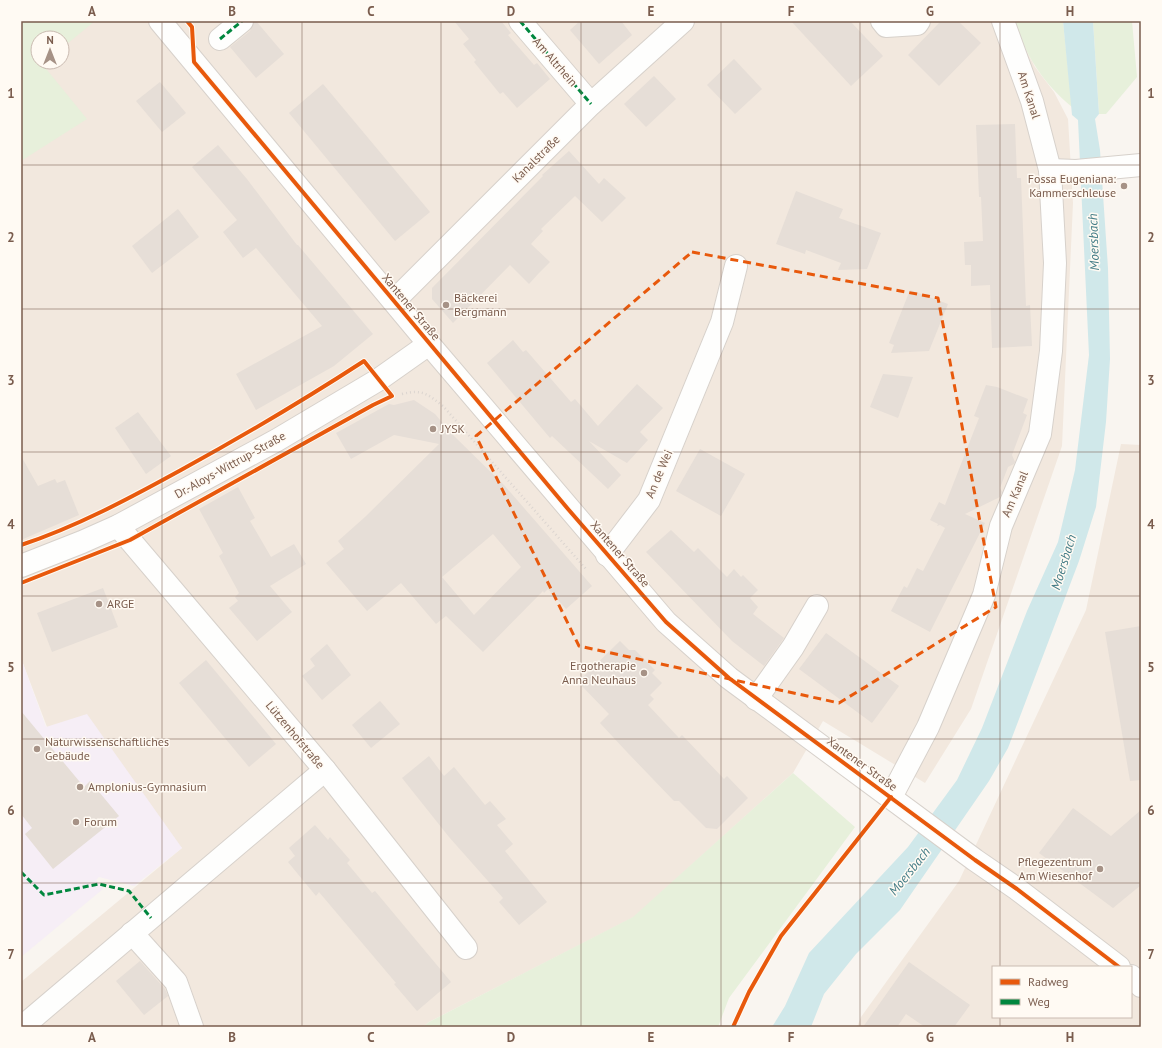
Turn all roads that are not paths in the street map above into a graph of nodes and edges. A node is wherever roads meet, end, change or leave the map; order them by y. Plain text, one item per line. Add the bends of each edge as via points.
1 (160, 21) edge
2 (242, 21) edge
3 (520, 21) edge
4 (683, 21) edge
5 (882, 21) edge
6 (920, 21) edge
7 (1003, 21) edge
8 (220, 39) dead end
9 (591, 104) junction
10 (1141, 165) edge
11 (1050, 170) junction
12 (736, 266) dead end
13 (394, 301) junction
14 (429, 344) junction
15 (118, 526) junction
16 (607, 555) junction
17 (21, 566) edge
18 (817, 606) dead end
19 (756, 699) junction
20 (325, 770) junction
21 (897, 802) junction
22 (132, 933) junction
23 (466, 948) dead end
24 (1118, 966) edge
25 (1132, 977) edge
26 (1141, 986) edge
27 (22, 1027) edge
28 (192, 1027) edge

1 - 13 street, Xantener Straße
2 - 8 street
3 - 9 street, Am Altrhein
4 - 9 street, Kanalstraße
5 - 6 street via 886,26 917,24
7 - 11 street, Am Kanal via 1032,101
9 - 13 street, Kanalstraße
10 - 11 street via 1076,171
11 - 21 street, Am Kanal via 1055,263 1051,351 1040,434 1001,526 984,595
12 - 16 street, An de Wei via 722,322 649,500
13 - 14 street, Xantener Straße
14 - 15 street, Dr.-Aloys-Wittrup-Straße via 378,380 278,440
14 - 16 street, Xantener Straße
15 - 17 street, Dr.-Aloys-Wittrup-Straße
15 - 20 street, Lützenhofstraße
16 - 19 street, Xantener Straße via 666,622
18 - 19 street via 793,648
19 - 21 street, Xantener Straße
20 - 22 street
20 - 23 street, Lützenhofstraße
21 - 24 street, Xantener Straße via 1017,888
22 - 27 street
22 - 28 street via 176,982
25 - 26 street

